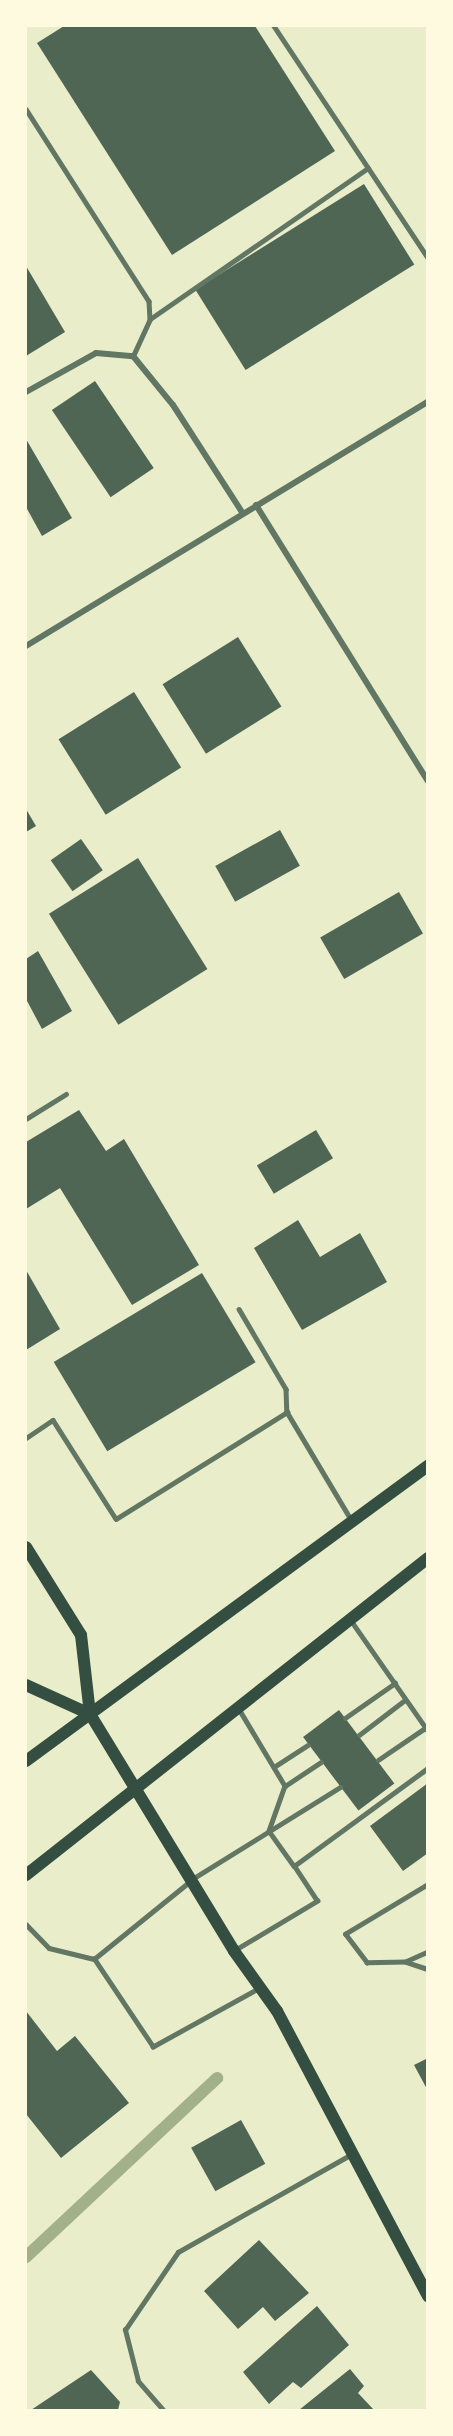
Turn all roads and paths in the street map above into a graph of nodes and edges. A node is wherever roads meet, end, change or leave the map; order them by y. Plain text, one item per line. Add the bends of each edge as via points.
1 (274, 26) edge
2 (26, 109) edge
3 (368, 168) junction
4 (428, 258) edge
5 (150, 319) junction
6 (133, 356) junction
7 (26, 392) edge
8 (428, 402) edge
9 (256, 505) junction
10 (242, 512) junction
11 (26, 646) edge
12 (428, 781) edge
13 (66, 1094) dead end
14 (26, 1119) edge
15 (239, 1309) dead end
16 (286, 1413) junction
17 (26, 1438) edge
18 (428, 1467) edge
19 (352, 1521) junction
20 (26, 1547) edge
21 (427, 1560) edge
22 (349, 1617) junction
23 (395, 1683) junction
24 (26, 1685) edge
25 (405, 1700) junction
26 (236, 1704) junction
27 (90, 1714) junction
28 (345, 1718) dead end
29 (426, 1729) edge
30 (359, 1735) dead end
31 (308, 1744) dead end
32 (378, 1760) dead end
33 (26, 1761) edge
34 (321, 1762) dead end
35 (274, 1767) junction
36 (428, 1768) edge
37 (135, 1784) junction
38 (285, 1786) junction
39 (340, 1787) dead end
40 (269, 1831) junction
41 (294, 1866) junction
42 (26, 1875) edge
43 (194, 1878) junction
44 (428, 1884) edge
45 (26, 1924) edge
46 (234, 1951) junction
47 (428, 1952) edge
48 (94, 1959) junction
49 (406, 1962) junction
50 (428, 1969) edge
51 (262, 1987) junction
52 (352, 2154) junction
53 (428, 2296) edge
54 (163, 2410) edge

1 - 3 lane
2 - 5 lane via 149,301
3 - 4 lane
3 - 5 lane
5 - 6 lane
6 - 7 street via 96,353
6 - 10 street via 173,405
8 - 9 street
9 - 10 street
9 - 12 street
10 - 11 street
13 - 14 lane
15 - 16 lane via 286,1389
16 - 17 lane via 116,1519 53,1420
16 - 19 lane
18 - 19 main road
19 - 27 main road
20 - 27 main road via 81,1635
21 - 22 main road
22 - 23 lane
22 - 26 main road
23 - 25 lane
23 - 28 lane
24 - 27 main road
25 - 29 lane
25 - 30 lane
26 - 35 lane
26 - 37 main road
27 - 33 main road
27 - 37 main road
29 - 32 lane
31 - 35 lane
34 - 38 lane
35 - 38 lane
36 - 41 lane
37 - 42 main road
37 - 43 main road
38 - 40 lane
39 - 40 lane
40 - 41 lane
40 - 43 lane
41 - 46 lane via 317,1901
43 - 46 main road
43 - 48 lane
44 - 49 lane via 345,1934 367,1964
45 - 48 lane via 49,1948
46 - 51 main road
47 - 49 lane
48 - 51 lane via 153,2047
49 - 50 lane
51 - 52 main road
52 - 53 main road
52 - 54 lane via 178,2252 125,2330 138,2381

